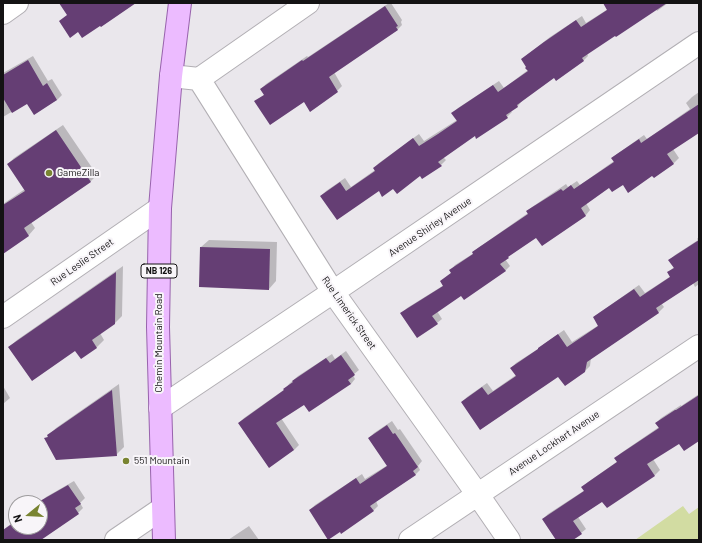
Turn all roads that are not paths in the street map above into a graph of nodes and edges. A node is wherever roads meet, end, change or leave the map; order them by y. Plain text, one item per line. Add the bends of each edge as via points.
1 (17, 3) edge
2 (180, 3) edge
3 (308, 3) edge
4 (3, 13) edge
5 (699, 43) edge
6 (171, 76) junction
7 (199, 79) junction
8 (160, 208) junction
9 (334, 292) junction
10 (3, 317) edge
11 (699, 346) edge
12 (160, 408) junction
13 (478, 495) junction
14 (163, 508) junction
15 (116, 540) edge
16 (164, 540) edge
17 (410, 540) edge
18 (509, 540) edge

1 - 4 street
2 - 6 main road, Chemin Mountain Road / NB 126
3 - 7 street
5 - 9 street, Avenue Shirley Avenue
6 - 7 street
6 - 8 main road, Chemin Mountain Road / NB 126
7 - 9 street, Rue Limerick Street
8 - 10 street, Rue Leslie Street
8 - 12 main road, Chemin Mountain Road / NB 126
9 - 12 street, Avenue Shirley Avenue
9 - 13 street, Rue Limerick Street
11 - 13 street, Avenue Lockhart Avenue
12 - 14 main road, Chemin Mountain Road / NB 126
13 - 17 street, Avenue Lockhart Avenue
13 - 18 street, Rue Limerick Street
14 - 15 street
14 - 16 main road, Chemin Mountain Road / NB 126

